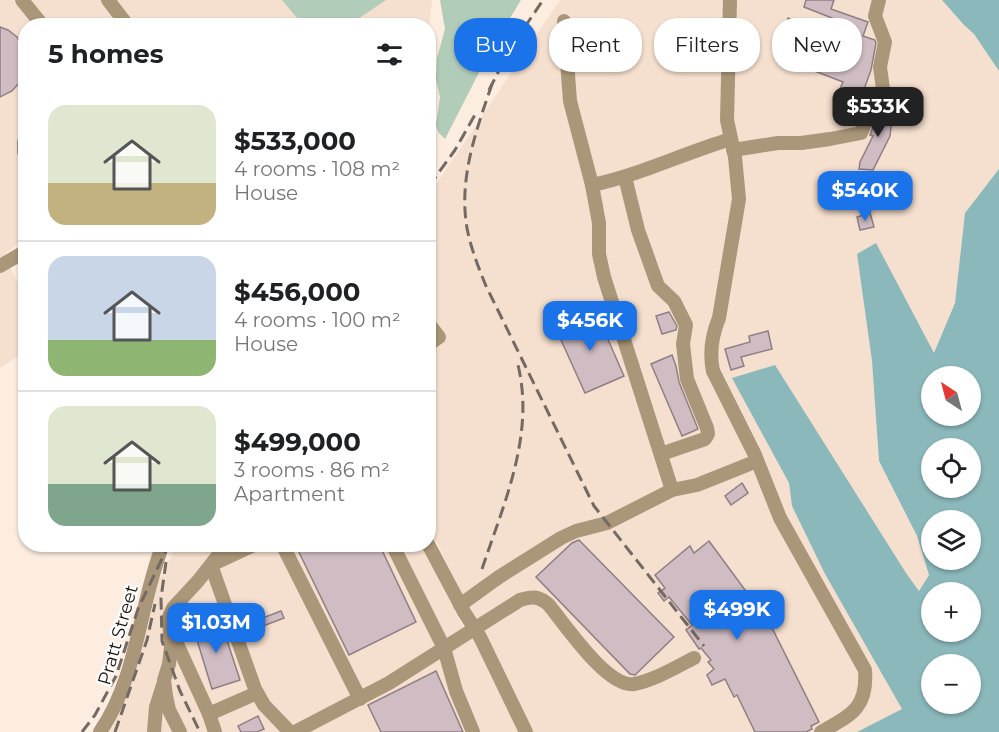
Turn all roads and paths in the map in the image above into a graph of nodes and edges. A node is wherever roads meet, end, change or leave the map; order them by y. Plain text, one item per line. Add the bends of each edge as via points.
1 (22, 0) edge
2 (108, 0) edge
3 (730, 0) edge
4 (879, 0) edge
5 (37, 18) edge
6 (122, 18) edge
7 (568, 72) edge
8 (732, 144) junction
9 (625, 177) junction
10 (592, 185) junction
11 (18, 256) edge
12 (4, 265) edge
13 (661, 454) junction
14 (757, 460) junction
15 (672, 490) junction
16 (161, 552) edge
17 (221, 552) edge
18 (239, 552) edge
19 (286, 552) edge
20 (396, 552) edge
21 (432, 552) edge
22 (211, 565) junction
23 (460, 605) junction
24 (170, 627) junction
25 (475, 628) junction
26 (444, 648) junction
27 (694, 658) dead end
28 (164, 680) junction
29 (257, 693) junction
30 (360, 699) junction
31 (209, 714) junction
32 (100, 732) edge
33 (154, 732) edge
34 (180, 732) edge
35 (215, 732) edge
36 (290, 732) edge
37 (295, 732) edge
38 (473, 732) edge
39 (526, 732) edge
40 (821, 732) edge

1 - 5 street
2 - 6 street
3 - 8 street via 727,105
4 - 8 street via 875,16 885,42 880,66 883,93 869,112 861,133 801,143
7 - 10 street via 570,101
8 - 9 street
8 - 14 street via 738,182 737,219 711,360
9 - 10 street
9 - 13 street via 658,286 674,301 686,324 683,344 687,379 708,428 705,439
10 - 13 street via 604,277
11 - 12 street
13 - 15 street
14 - 15 street via 697,485
14 - 40 street via 790,537 865,670 865,692 858,708
15 - 23 street via 607,523 561,538
16 - 32 street, Pratt Street via 122,689
17 - 22 street
18 - 22 street
19 - 30 street
20 - 26 street
21 - 23 street
22 - 24 street via 173,608
22 - 29 street
23 - 25 street
24 - 28 street via 169,664
24 - 31 street
25 - 26 street
25 - 27 street via 533,596 548,604 602,670 625,684 635,684
25 - 39 street
26 - 30 street
26 - 38 street
28 - 33 street
28 - 34 street via 169,710
29 - 31 street
29 - 36 street
30 - 37 street
31 - 35 street

